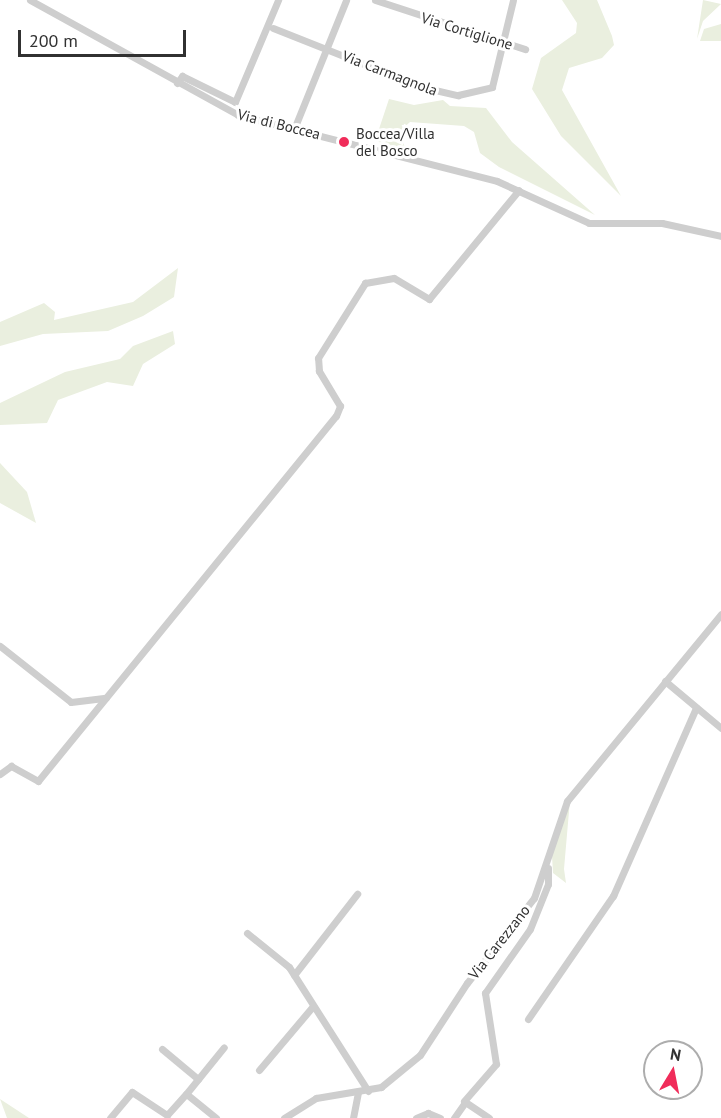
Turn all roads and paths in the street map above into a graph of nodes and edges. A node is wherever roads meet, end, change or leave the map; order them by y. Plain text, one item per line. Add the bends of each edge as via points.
1 (30, 0) edge
2 (278, 0) edge
3 (346, 0) edge
4 (375, 0) edge
5 (513, 0) edge
6 (273, 28) dead end
7 (502, 42) junction
8 (326, 49) junction
9 (525, 49) dead end
10 (177, 83) junction
11 (294, 129) junction
12 (519, 190) junction
13 (721, 236) edge
14 (721, 614) edge
15 (0, 646) edge
16 (665, 681) junction
17 (106, 698) junction
18 (696, 708) junction
19 (721, 728) edge
20 (0, 774) edge
21 (548, 866) junction
22 (357, 894) dead end
23 (247, 933) dead end
24 (294, 975) junction
25 (313, 1006) junction
26 (528, 1019) dead end
27 (224, 1047) dead end
28 (162, 1049) dead end
29 (259, 1070) dead end
30 (198, 1079) junction
31 (368, 1091) junction
32 (358, 1092) junction
33 (186, 1094) junction
34 (465, 1102) junction
35 (110, 1118) edge
36 (216, 1118) edge
37 (284, 1118) edge
38 (353, 1118) edge
39 (416, 1118) edge
40 (440, 1118) edge
41 (454, 1118) edge
42 (489, 1118) edge

1 - 10 street, Via di Boccea
2 - 10 street via 235,102 182,76
3 - 8 street
4 - 7 street, Via Cortiglione
5 - 7 street, Via Carmagnola
6 - 8 street, Via Carmagnola
7 - 8 street, Via Carmagnola via 492,87 458,95 422,87
7 - 9 street, Via Cortiglione
8 - 11 street
10 - 11 street, Via di Boccea via 232,113
11 - 12 street, Via di Boccea
12 - 13 street, Via di Boccea via 588,223 662,223
12 - 17 street via 429,299 394,278 382,276 365,283 318,358 319,371 340,406 336,416
14 - 16 street, Via Carezzano
15 - 17 street via 71,702
16 - 18 street
16 - 21 street, Via Carezzano via 564,806
17 - 20 street via 37,782 11,766
18 - 19 street
18 - 26 street via 613,896
21 - 31 street, Via Carezzano via 523,915 466,983 423,1051 388,1084
21 - 34 street via 548,884 530,929 485,993 495,1066
22 - 24 street
23 - 24 street
24 - 25 street
25 - 29 street
25 - 31 street
27 - 30 street
28 - 30 street
30 - 33 street
31 - 32 street, Via Carezzano
32 - 37 street, Via Carezzano via 316,1098
32 - 38 street
33 - 35 street via 167,1115 132,1092
33 - 36 street
34 - 41 street
34 - 42 street
39 - 40 street via 428,1113

